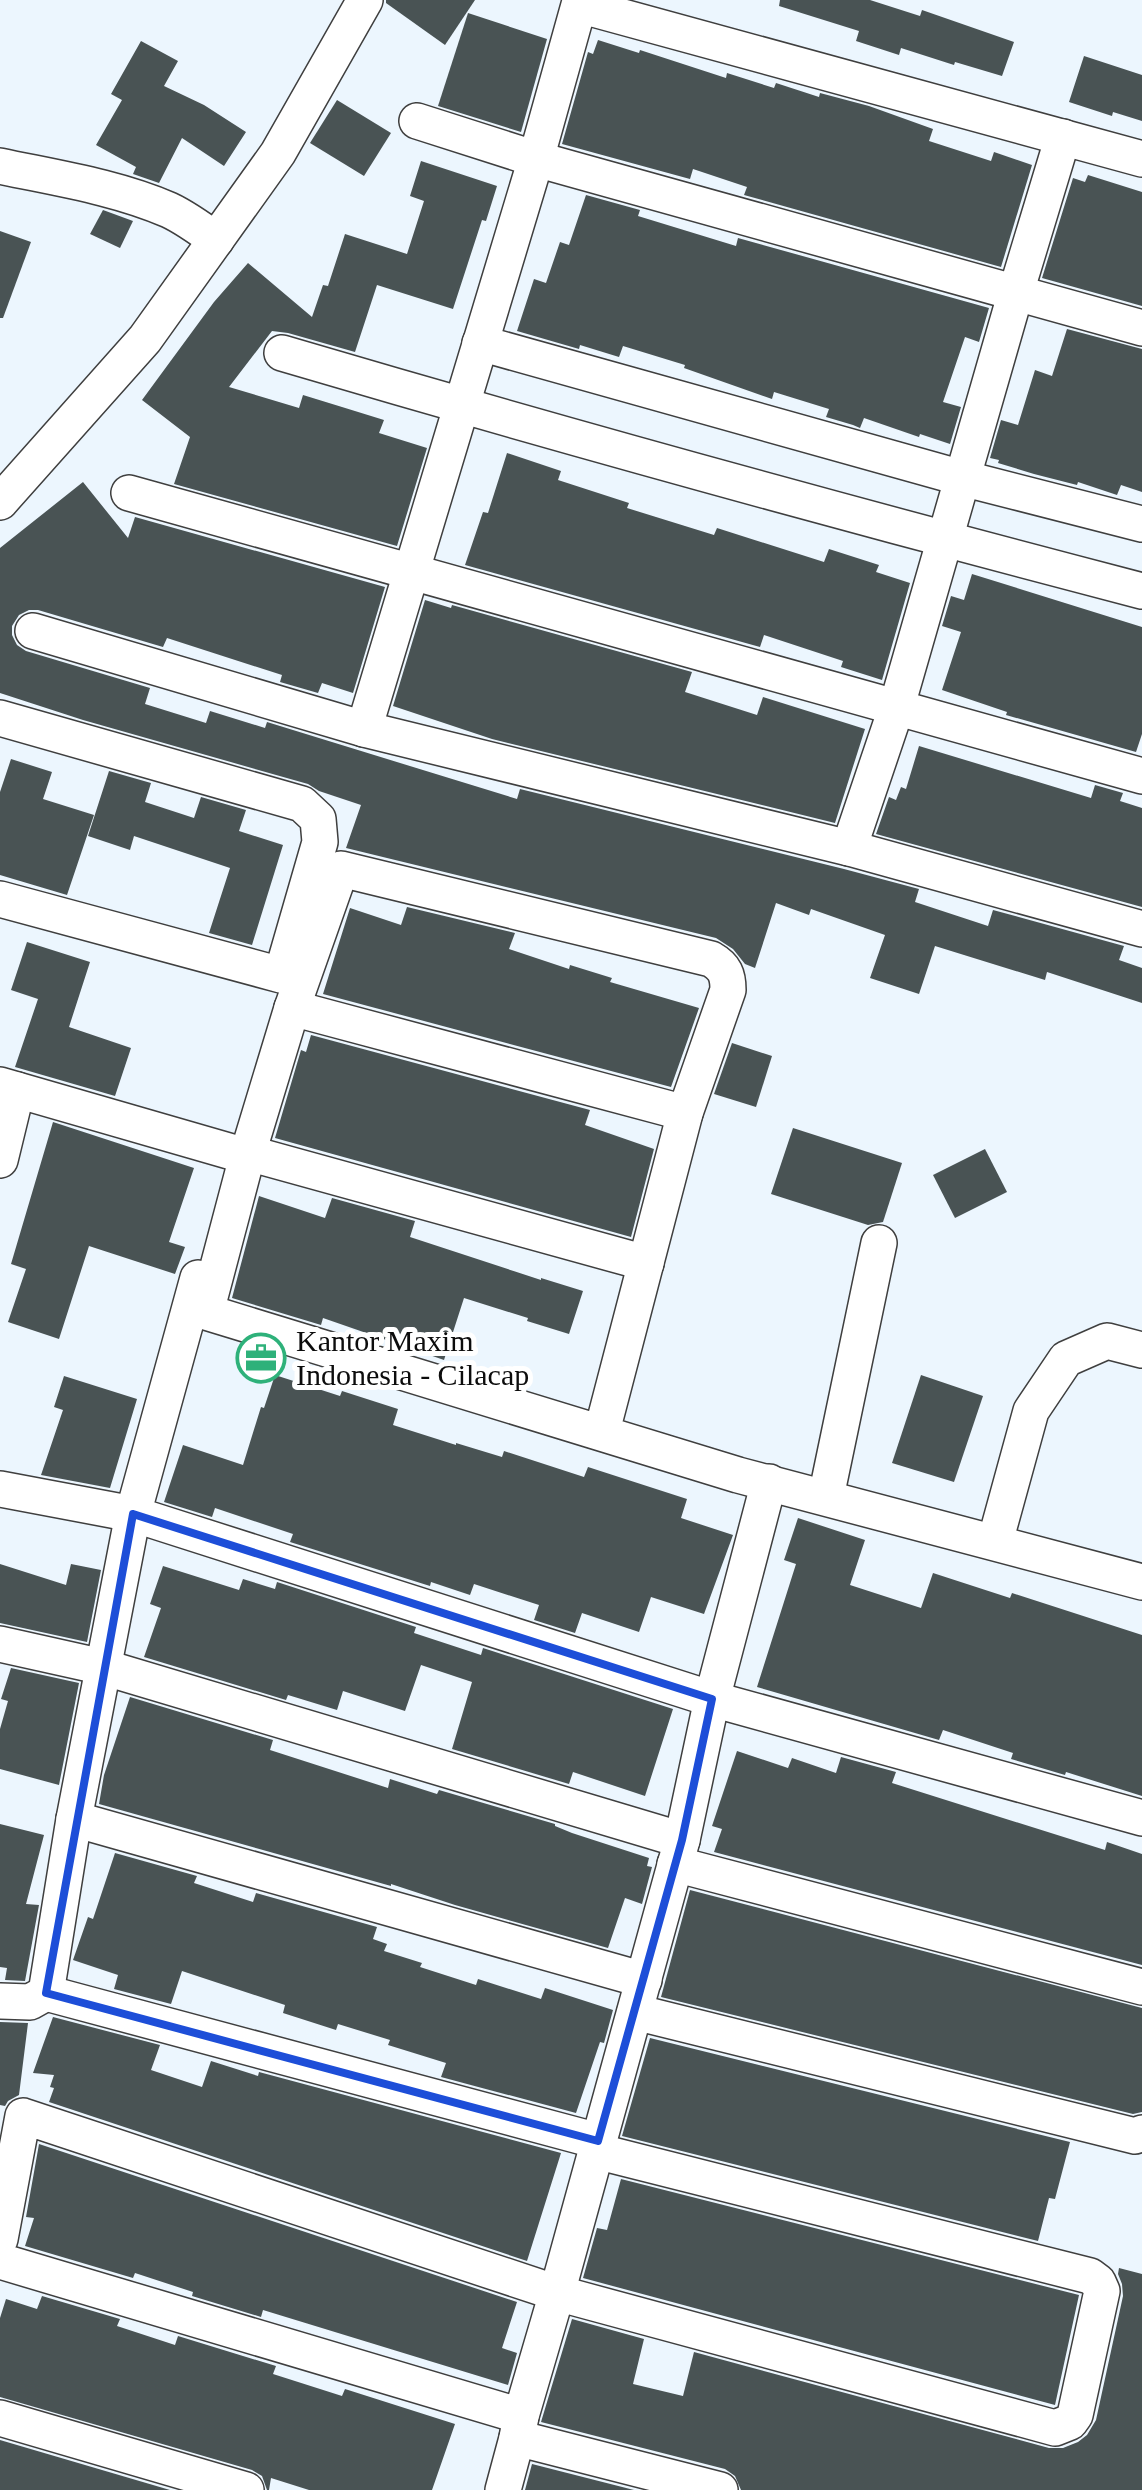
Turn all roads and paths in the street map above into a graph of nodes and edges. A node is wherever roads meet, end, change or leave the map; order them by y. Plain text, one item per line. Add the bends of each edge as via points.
1 (365, 0) edge
2 (574, 2) edge
3 (417, 121) dead end
4 (1063, 138) junction
5 (1142, 159) edge
6 (536, 160) junction
7 (0, 166) edge
8 (216, 240) junction
9 (1016, 292) junction
10 (1142, 328) edge
11 (480, 343) junction
12 (282, 353) dead end
13 (462, 406) junction
14 (962, 478) junction
15 (128, 493) dead end
16 (0, 502) edge
17 (1142, 524) edge
18 (945, 540) junction
19 (412, 572) junction
20 (1142, 591) edge
21 (32, 631) dead end
22 (896, 708) junction
23 (0, 718) edge
24 (364, 730) junction
25 (1142, 776) edge
26 (849, 848) junction
27 (0, 899) edge
28 (1142, 929) edge
29 (281, 975) junction
30 (292, 1008) junction
31 (9, 1088) edge
32 (685, 1113) junction
33 (240, 1152) junction
34 (0, 1160) edge
35 (880, 1243) dead end
36 (646, 1264) junction
37 (1142, 1350) edge
38 (602, 1431) junction
39 (769, 1482) junction
40 (0, 1489) edge
41 (826, 1497) junction
42 (133, 1514) junction
43 (996, 1542) junction
44 (1142, 1582) edge
45 (0, 1644) edge
46 (102, 1667) junction
47 (712, 1699) junction
48 (1142, 1818) edge
49 (74, 1819) junction
50 (679, 1852) junction
51 (1142, 1987) edge
52 (46, 1993) junction
53 (639, 1996) junction
54 (0, 2001) edge
55 (1142, 2134) edge
56 (597, 2146) junction
57 (0, 2239) edge
58 (0, 2261) edge
59 (557, 2293) junction
60 (0, 2418) edge
61 (519, 2427) junction
62 (246, 2490) edge
63 (503, 2490) edge
64 (720, 2490) edge

1 - 8 street via 278,153
2 - 4 street
2 - 6 street
3 - 6 street
4 - 5 street
4 - 9 street
6 - 9 street
6 - 11 street
7 - 8 street via 150,203
8 - 16 street via 145,340
9 - 10 street
9 - 14 street
11 - 13 street
11 - 14 street
12 - 13 street
13 - 18 street
13 - 19 street
14 - 17 street
14 - 18 street
15 - 19 street
18 - 20 street
18 - 22 street
19 - 22 street
19 - 24 street
21 - 24 street
22 - 25 street
22 - 26 street
23 - 29 street via 302,804 318,820 320,842
24 - 26 street
26 - 28 street
27 - 29 street
29 - 33 street
30 - 32 street
30 - 32 street via 341,869 712,959 726,973 728,990
30 - 33 street
31 - 33 street
31 - 34 street
32 - 36 street
33 - 36 street
33 - 38 street via 206,1312
33 - 42 street
35 - 41 street
36 - 38 street
37 - 43 street via 1107,1341 1066,1359 1031,1411
38 - 39 street
39 - 41 street
39 - 47 street
40 - 42 street
41 - 43 street
42 - 46 street
42 - 47 street
43 - 44 street
45 - 46 street
46 - 49 street
46 - 50 street
47 - 48 street
47 - 50 street
49 - 52 street
49 - 53 street
50 - 51 street
50 - 53 street
52 - 54 street via 30,2002
52 - 56 street
53 - 55 street
53 - 56 street
56 - 59 street
56 - 59 street via 1090,2276 1102,2291 1077,2408 1070,2422 1055,2428
57 - 59 street via 23,2116
58 - 61 street
59 - 61 street
60 - 62 street
61 - 63 street
61 - 64 street

